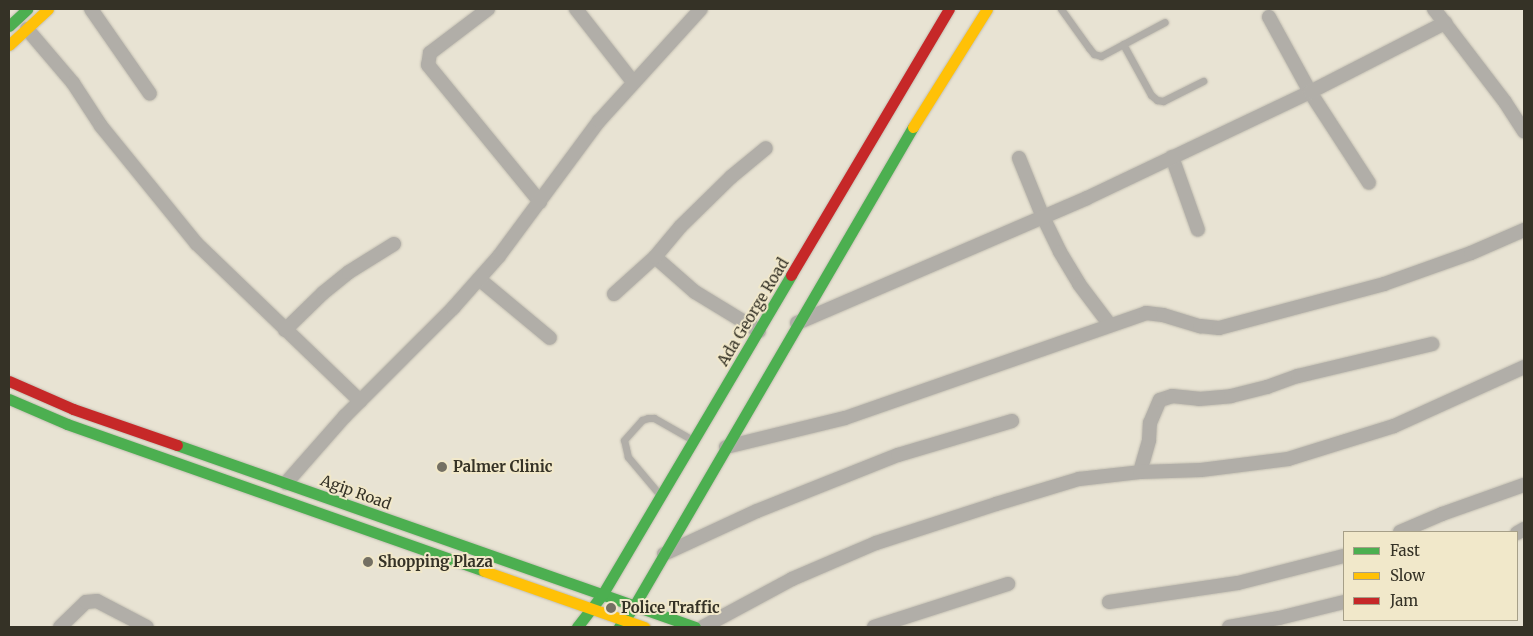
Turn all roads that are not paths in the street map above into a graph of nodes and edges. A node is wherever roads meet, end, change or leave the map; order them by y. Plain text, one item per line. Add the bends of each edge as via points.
1 (27, 9) edge
2 (48, 9) edge
3 (92, 9) edge
4 (488, 9) edge
5 (576, 9) edge
6 (701, 9) edge
7 (949, 9) edge
8 (987, 9) edge
9 (1061, 9) edge
10 (1434, 9) edge
11 (1269, 17) dead end
12 (1165, 22) dead end
13 (1445, 23) junction
14 (9, 26) edge
15 (27, 28) junction
16 (1123, 44) junction
17 (9, 45) edge
18 (1203, 81) dead end
19 (633, 82) junction
20 (1310, 92) junction
21 (150, 94) dead end
22 (1524, 131) edge
23 (766, 148) dead end
24 (1172, 156) junction
25 (1019, 158) dead end
26 (1369, 183) dead end
27 (540, 202) junction
28 (1043, 217) junction
29 (1198, 230) dead end
30 (1524, 230) edge
31 (394, 244) dead end
32 (655, 257) junction
33 (479, 280) junction
34 (614, 294) dead end
35 (797, 323) junction
36 (1110, 326) junction
37 (286, 330) junction
38 (759, 331) junction
39 (550, 338) dead end
40 (1432, 344) dead end
41 (1524, 367) edge
42 (9, 381) edge
43 (9, 399) edge
44 (360, 401) junction
45 (1012, 421) dead end
46 (694, 440) junction
47 (726, 447) junction
48 (1140, 472) junction
49 (286, 483) junction
50 (1524, 485) edge
51 (661, 496) junction
52 (1402, 531) edge
53 (663, 555) junction
54 (1343, 556) edge
55 (1008, 584) dead end
56 (602, 595) junction
57 (1109, 602) dead end
58 (1343, 602) edge
59 (634, 606) junction
60 (591, 609) junction
61 (621, 624) edge
62 (60, 627) edge
63 (147, 627) edge
64 (576, 627) edge
65 (644, 627) edge
66 (695, 627) edge
67 (703, 627) edge
68 (874, 627) edge
69 (1229, 627) edge

1 - 14 main road
2 - 15 main road
3 - 21 street
4 - 27 street via 430,53 428,65
5 - 19 street
6 - 19 street
7 - 38 main road, Ada George Road
8 - 35 main road via 887,168
9 - 16 lane via 1094,54 1101,56
10 - 13 street
11 - 20 street
12 - 16 lane
13 - 20 street
13 - 22 street via 1506,102
15 - 17 main road
15 - 37 street via 73,84 101,126 196,242
16 - 18 lane via 1151,95 1157,100 1163,101
19 - 27 street
20 - 24 street
20 - 26 street
23 - 32 street via 680,226
24 - 28 street
24 - 29 street
25 - 28 street
27 - 33 street
28 - 35 street
28 - 36 street via 1079,284
30 - 36 street via 1384,284 1219,328 1200,326 1163,314 1146,314
31 - 37 street via 348,272
32 - 34 street
32 - 38 street via 694,292
33 - 39 street
33 - 44 street
35 - 47 main road
36 - 47 street via 845,418
37 - 44 street
38 - 46 main road, Ada George Road
40 - 48 street via 1298,376 1231,396 1199,399 1172,396 1160,400 1150,423
41 - 48 street via 1394,426 1288,458 1201,470
42 - 49 main road, Agip Road via 73,409
43 - 60 main road via 67,424
44 - 49 street
45 - 53 street via 871,465
46 - 51 main road, Ada George Road
46 - 51 lane via 654,418 642,420 624,440 628,457
47 - 53 main road
48 - 67 street via 1079,479 876,543 792,579
49 - 56 main road, Agip Road
50 - 52 street
51 - 56 main road, Ada George Road
53 - 59 main road
54 - 57 street via 1238,583
55 - 68 street
56 - 59 main road, Agip Road
56 - 60 main road, Ada George Road
58 - 69 street
59 - 61 main road
59 - 66 main road, Agip Road
60 - 61 main road
60 - 64 main road, Ada George Road
61 - 65 main road
62 - 63 street via 86,602 97,601

